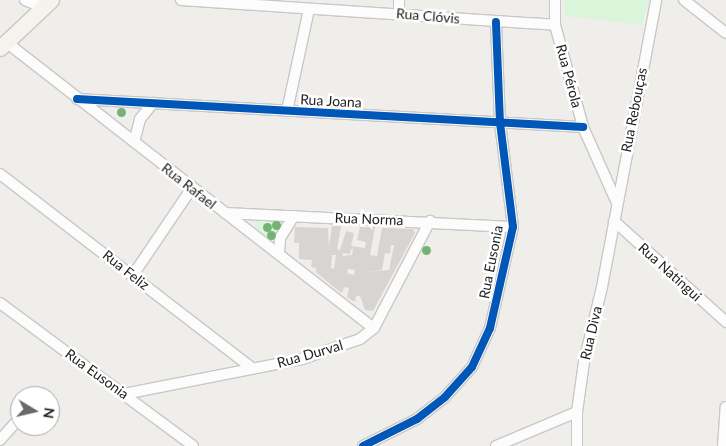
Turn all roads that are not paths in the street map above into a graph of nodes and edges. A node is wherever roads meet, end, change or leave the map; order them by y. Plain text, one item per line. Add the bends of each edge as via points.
1 (25, 0) edge
2 (181, 0) edge
3 (357, 0) edge
4 (399, 0) edge
5 (555, 0) edge
6 (656, 0) edge
7 (684, 0) edge
8 (46, 3) edge
9 (309, 9) junction
10 (350, 11) junction
11 (399, 13) junction
12 (496, 22) junction
13 (555, 25) junction
14 (726, 32) edge
15 (3, 45) edge
16 (78, 99) junction
17 (153, 103) junction
18 (288, 112) junction
19 (500, 123) junction
20 (583, 127) junction
21 (134, 142) junction
22 (0, 174) edge
23 (192, 188) junction
24 (618, 204) junction
25 (225, 213) junction
26 (294, 216) junction
27 (430, 221) junction
28 (614, 222) junction
29 (513, 227) junction
30 (279, 254) junction
31 (133, 275) junction
32 (0, 303) edge
33 (726, 322) edge
34 (374, 328) junction
35 (252, 368) junction
36 (124, 394) junction
37 (726, 407) edge
38 (577, 412) junction
39 (10, 429) edge
40 (0, 440) edge
41 (193, 446) edge
42 (363, 446) edge
43 (496, 446) edge
44 (577, 446) edge
45 (723, 446) edge

1 - 8 street
2 - 9 street, Rua Clóvis
3 - 10 street
4 - 11 street
5 - 13 street, Rua Pérola
6 - 24 street, Rua Rebouças
7 - 14 street
8 - 15 main road
9 - 10 street, Rua Clóvis
9 - 18 street
10 - 11 street, Rua Clóvis
11 - 12 street, Rua Clóvis
12 - 13 street, Rua Clóvis
12 - 19 street, Rua Eusonia
13 - 20 street, Rua Pérola
15 - 16 street, Rua Rafael
16 - 17 street, Rua Joana
16 - 21 street, Rua Rafael
17 - 18 street, Rua Joana
17 - 21 street via 140,119
18 - 19 street, Rua Joana
19 - 20 street, Rua Joana
19 - 29 street, Rua Eusonia
20 - 24 street, Rua Pérola
21 - 23 street, Rua Rafael
22 - 31 street, Rua Feliz
23 - 25 street, Rua Rafael
23 - 31 street
24 - 28 street, Rua Rebouças
25 - 26 street, Rua Norma
25 - 30 street, Rua Rafael
26 - 27 street, Rua Norma
26 - 30 street via 280,238
27 - 29 street, Rua Norma
27 - 34 street, Rua Durval
28 - 33 street, Rua Natingui
28 - 38 street, Rua Diva
29 - 42 street, Rua Eusonia via 490,328 472,367 445,397 417,419
30 - 34 street, Rua Rafael
31 - 35 street, Rua Feliz
32 - 36 street, Rua Eusonia
34 - 35 street, Rua Durval via 360,339 302,359
35 - 36 street, Rua Durval
36 - 41 street, Rua Eusonia
37 - 45 street
38 - 43 street
38 - 44 street, Rua Diva
39 - 40 street

